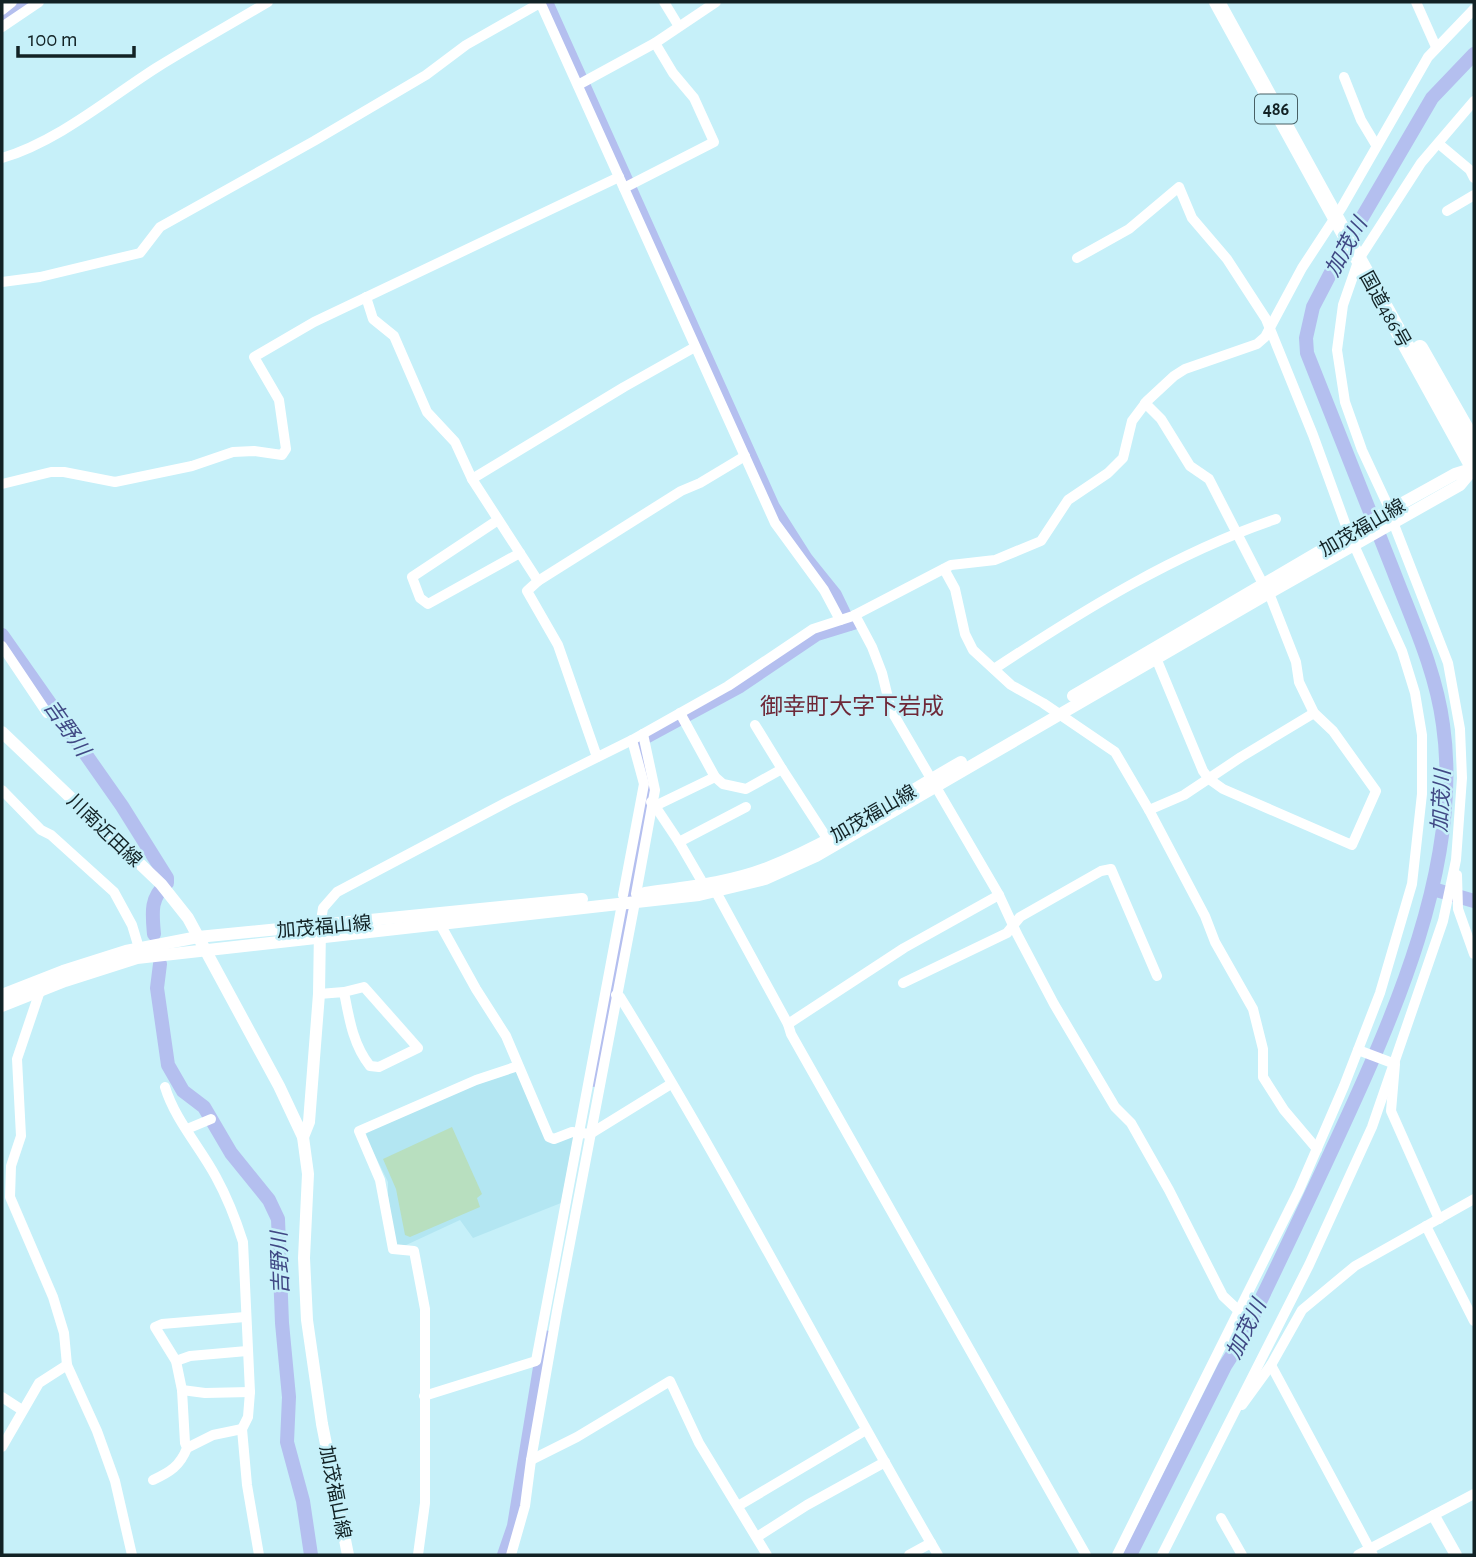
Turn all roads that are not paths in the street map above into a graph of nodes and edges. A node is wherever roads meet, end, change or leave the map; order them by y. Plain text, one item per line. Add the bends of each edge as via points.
1 (12, 2) edge
2 (39, 2) edge
3 (268, 2) edge
4 (540, 2) edge
5 (664, 2) edge
6 (716, 2) edge
7 (1217, 2) edge
8 (1228, 2) edge
9 (1416, 2) edge
10 (1474, 9) edge
11 (2, 10) edge
12 (678, 25) junction
13 (2, 27) edge
14 (654, 43) junction
15 (1436, 47) junction
16 (1344, 77) dead end
17 (582, 83) junction
18 (1474, 101) edge
19 (1438, 144) junction
20 (1376, 145) junction
21 (2, 158) edge
22 (1474, 176) edge
23 (619, 177) junction
24 (624, 188) junction
25 (1474, 195) edge
26 (1339, 211) junction
27 (1447, 211) dead end
28 (1362, 255) junction
29 (1077, 258) dead end
30 (2, 282) edge
31 (366, 297) junction
32 (1271, 329) junction
33 (695, 347) junction
34 (1145, 403) junction
35 (1474, 443) edge
36 (745, 456) junction
37 (1474, 468) edge
38 (472, 479) junction
39 (2, 484) edge
40 (1390, 517) junction
41 (1276, 519) dead end
42 (498, 520) junction
43 (1237, 532) junction
44 (1354, 538) junction
45 (520, 553) junction
46 (944, 569) junction
47 (538, 581) junction
48 (1266, 588) junction
49 (847, 618) junction
50 (2, 646) edge
51 (1156, 658) junction
52 (994, 669) junction
53 (1055, 712) junction
54 (47, 713) dead end
55 (1314, 713) junction
56 (681, 716) junction
57 (755, 725) dead end
58 (3, 734) edge
59 (644, 736) junction
60 (632, 740) junction
61 (597, 757) junction
62 (782, 769) junction
63 (715, 777) junction
64 (1209, 779) junction
65 (934, 782) junction
66 (2, 790) edge
67 (649, 802) junction
68 (746, 807) dead end
69 (1149, 810) junction
70 (679, 842) junction
71 (829, 843) junction
72 (1457, 860) junction
73 (704, 885) junction
74 (716, 892) junction
75 (999, 895) junction
76 (629, 899) junction
77 (440, 924) junction
78 (1014, 925) junction
79 (319, 931) junction
80 (198, 937) junction
81 (139, 948) junction
82 (206, 950) junction
83 (1474, 954) edge
84 (1157, 976) dead end
85 (903, 984) dead end
86 (40, 991) junction
87 (344, 992) junction
88 (319, 993) junction
89 (2, 995) edge
90 (616, 995) junction
91 (2, 1006) edge
92 (788, 1024) junction
93 (1358, 1050) junction
94 (1395, 1064) junction
95 (518, 1066) junction
96 (671, 1084) junction
97 (165, 1087) dead end
98 (211, 1119) dead end
99 (187, 1129) junction
100 (584, 1133) junction
101 (303, 1137) junction
102 (1317, 1149) junction
103 (1474, 1199) edge
104 (1438, 1219) junction
105 (1426, 1226) junction
106 (1239, 1311) junction
107 (245, 1317) junction
108 (1474, 1321) edge
109 (247, 1351) junction
110 (176, 1361) junction
111 (67, 1365) junction
112 (1271, 1365) junction
113 (182, 1390) junction
114 (250, 1392) junction
115 (424, 1396) junction
116 (2, 1397) edge
117 (1236, 1407) junction
118 (22, 1410) junction
119 (242, 1429) junction
120 (866, 1430) junction
121 (2, 1447) edge
122 (187, 1448) junction
123 (531, 1460) junction
124 (886, 1462) junction
125 (153, 1480) dead end
126 (1474, 1494) edge
127 (738, 1507) junction
128 (1434, 1516) junction
129 (1221, 1518) dead end
130 (757, 1537) junction
131 (931, 1543) junction
132 (1372, 1552) edge
133 (345, 1554) edge
134 (132, 1555) edge
135 (259, 1555) edge
136 (418, 1555) edge
137 (511, 1555) edge
138 (767, 1555) edge
139 (909, 1555) edge
140 (938, 1555) edge
141 (1086, 1555) edge
142 (1118, 1555) edge
143 (1162, 1555) edge
144 (1242, 1555) edge
145 (1359, 1555) edge
146 (1456, 1555) edge

1 - 11 street
2 - 13 street
3 - 21 street via 156,68 96,110
4 - 17 street
4 - 30 street via 466,45 426,75 160,227 140,253
5 - 12 street
6 - 12 street
7 - 26 highway, 国道486号 / 486
8 - 26 highway, 国道486号 / 486
9 - 15 street
10 - 15 street
12 - 14 street
14 - 17 street
14 - 24 street via 700,109 713,142
15 - 20 street
16 - 20 street
17 - 23 street
18 - 19 street
19 - 22 street
19 - 28 street
20 - 26 street
23 - 24 street
23 - 31 street
24 - 33 street
25 - 27 street
26 - 28 highway, 国道486号 / 486
26 - 32 street via 1280,306
28 - 35 highway, 国道486号 / 486
28 - 37 highway, 国道486号 / 486
28 - 40 street via 1343,305 1338,350 1341,380 1362,450
29 - 32 street via 1129,229 1179,187 1192,218 1227,259
31 - 38 street via 373,319 394,336 427,412 456,442
31 - 39 street via 254,357 279,400 286,449 282,455 233,452 192,466 114,482 51,472
32 - 34 street via 1257,344 1185,369
32 - 44 street
33 - 36 street
33 - 38 street
34 - 43 street via 1161,419 1190,466 1209,480
34 - 46 street via 1132,421 1123,458 1068,500 1041,541 996,560
36 - 47 street
36 - 49 street via 775,523
37 - 40 main road, 加茂福山線 via 1460,485
38 - 42 street
40 - 44 main road, 加茂福山線
40 - 72 street via 1448,663 1460,729
41 - 43 street
42 - 45 street
42 - 45 street via 412,577 421,598 428,604
43 - 48 street
43 - 52 street via 1062,625
44 - 48 main road, 加茂福山線
44 - 93 street via 1402,651 1422,735 1422,794 1412,884
45 - 47 street
46 - 49 street
46 - 52 street via 973,650
47 - 61 street via 527,591 558,645
48 - 51 main road, 加茂福山線
48 - 53 main road, 加茂福山線
48 - 55 street
49 - 56 street via 813,629
49 - 65 street via 872,648 891,710
50 - 54 street
51 - 53 main road, 加茂福山線
51 - 64 street
52 - 53 street
53 - 65 main road, 加茂福山線
53 - 69 street via 1115,752
55 - 64 street
55 - 64 street via 1333,731 1376,791 1352,845
56 - 59 street
56 - 63 street
57 - 62 street
58 - 80 main road, 川南近田線 via 164,887
59 - 60 street
59 - 67 street via 654,790
60 - 61 street
60 - 67 street
61 - 79 street via 337,892 323,908
62 - 63 street via 746,789 723,784
62 - 71 street
63 - 67 street
64 - 69 street
65 - 71 main road, 加茂福山線
65 - 75 street
66 - 81 street via 114,892
67 - 70 street
67 - 76 street
68 - 70 street
69 - 102 street via 1253,1009 1263,1049 1263,1077
70 - 73 street
71 - 73 main road, 加茂福山線 via 766,869
71 - 74 main road, 加茂福山線 via 765,879
72 - 83 street via 1458,909
72 - 94 street via 1443,921
73 - 74 street
73 - 76 main road, 加茂福山線
74 - 76 main road, 加茂福山線
74 - 92 street
75 - 78 street
75 - 92 street via 904,948
76 - 77 main road, 加茂福山線
76 - 79 main road, 加茂福山線
76 - 90 street
76 - 100 street
77 - 79 main road, 加茂福山線
77 - 95 street via 506,1036
78 - 84 street via 1020,917 1111,869
78 - 85 street via 1007,933
78 - 106 street via 1054,1004 1169,1190 1223,1296
79 - 80 main road, 加茂福山線
79 - 82 main road, 加茂福山線
79 - 88 main road
80 - 81 main road, 加茂福山線
80 - 82 main road, 加茂福山線
81 - 89 main road, 加茂福山線
82 - 86 main road, 加茂福山線 via 124,961
82 - 101 main road, 加茂福山線
86 - 91 main road, 加茂福山線
86 - 111 street via 17,1059 21,1136 11,1166 10,1197 52,1297 64,1333
87 - 87 street via 350,1026 370,1066 379,1067 418,1048 363,988
87 - 88 street
88 - 101 main road via 309,1122
90 - 96 street
90 - 100 street
92 - 141 street
93 - 94 street
93 - 102 street
94 - 104 street via 1391,1111
94 - 117 street via 1372,1127 1309,1265
95 - 100 street via 549,1137
95 - 115 street via 359,1132 380,1180 393,1249 414,1251 425,1308
96 - 100 street
96 - 120 street
97 - 99 street
98 - 99 street
99 - 107 street via 217,1178 243,1242
100 - 115 street via 536,1361
100 - 123 street
101 - 133 main road, 加茂福山線 via 308,1174 307,1320
102 - 106 street
103 - 104 street
104 - 105 street
105 - 108 street
105 - 112 street via 1355,1266 1302,1310
106 - 142 street
107 - 109 street
107 - 110 street via 155,1327
109 - 110 street
109 - 114 street
110 - 113 street
111 - 118 street via 38,1383
111 - 134 street via 115,1481
112 - 117 street via 1240,1408
112 - 132 street
113 - 114 street
113 - 122 street
114 - 119 street
115 - 136 street via 425,1503
116 - 118 street
117 - 143 street
118 - 121 street
119 - 122 street via 213,1435
119 - 135 street
120 - 124 street
120 - 127 street
122 - 125 street via 176,1468
123 - 127 street via 670,1381 699,1443
123 - 137 street via 525,1506
124 - 130 street
124 - 131 street
126 - 128 street
127 - 130 street
128 - 132 street
128 - 146 main road
129 - 144 street
130 - 138 street
131 - 139 street
131 - 140 street
132 - 145 street

